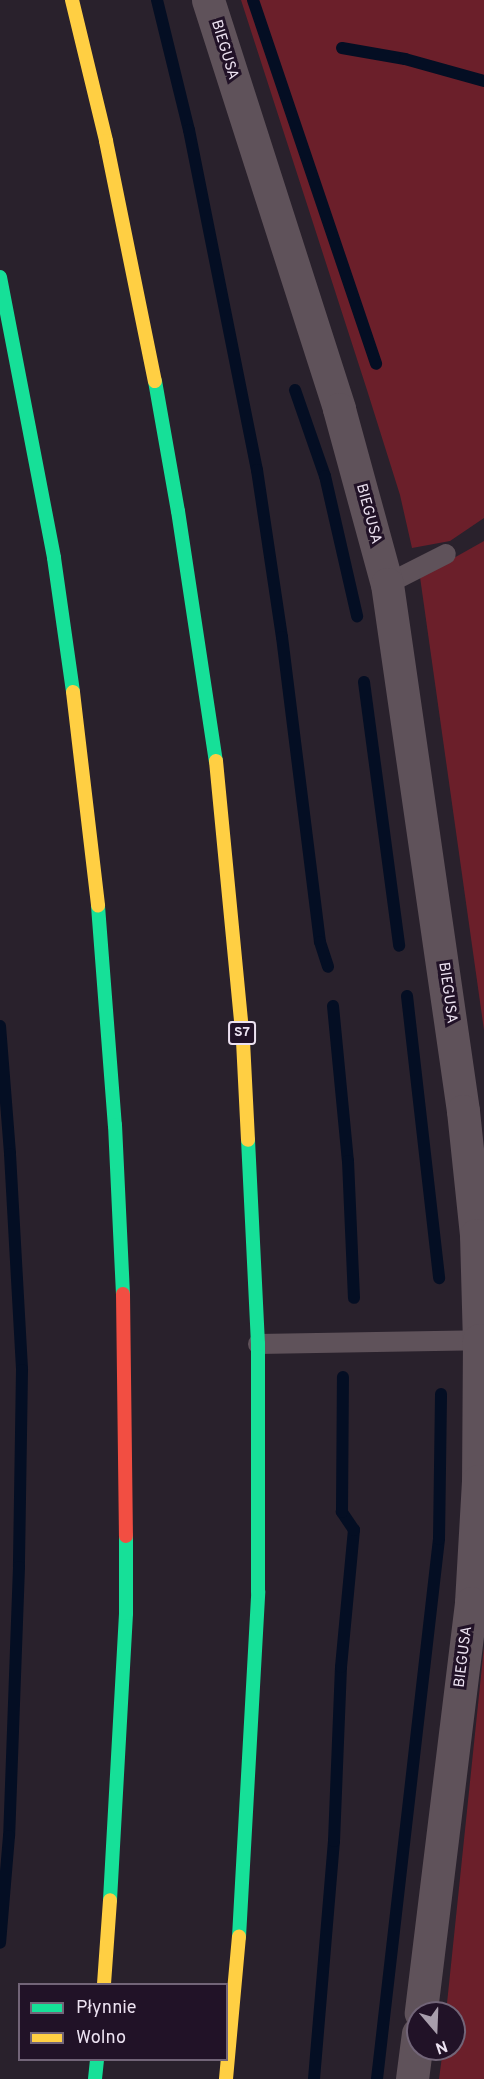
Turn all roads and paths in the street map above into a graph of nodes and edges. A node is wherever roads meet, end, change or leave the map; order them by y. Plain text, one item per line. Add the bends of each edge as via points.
1 (72, 0) edge
2 (208, 0) edge
3 (0, 278) edge
4 (446, 554) dead end
5 (387, 584) junction
6 (479, 1340) junction
7 (258, 1344) junction
8 (104, 1983) edge
9 (422, 2001) edge
10 (228, 2058) edge
11 (97, 2061) edge
12 (228, 2061) edge
13 (414, 2061) edge
14 (95, 2079) edge
15 (226, 2079) edge
16 (412, 2079) edge

1 - 7 highway, S7 via 141,306 220,784 243,1041
2 - 5 street, BIEGUSA via 339,409
3 - 8 highway via 54,558 81,752 99,915 115,1125 122,1258 126,1613
4 - 5 lane
5 - 6 street, BIEGUSA via 463,1111 477,1235
6 - 7 lane
6 - 9 street, BIEGUSA via 478,1481 471,1603
7 - 10 highway, S7 via 258,1592 241,1919
11 - 14 highway
12 - 15 highway, S7
13 - 16 street

